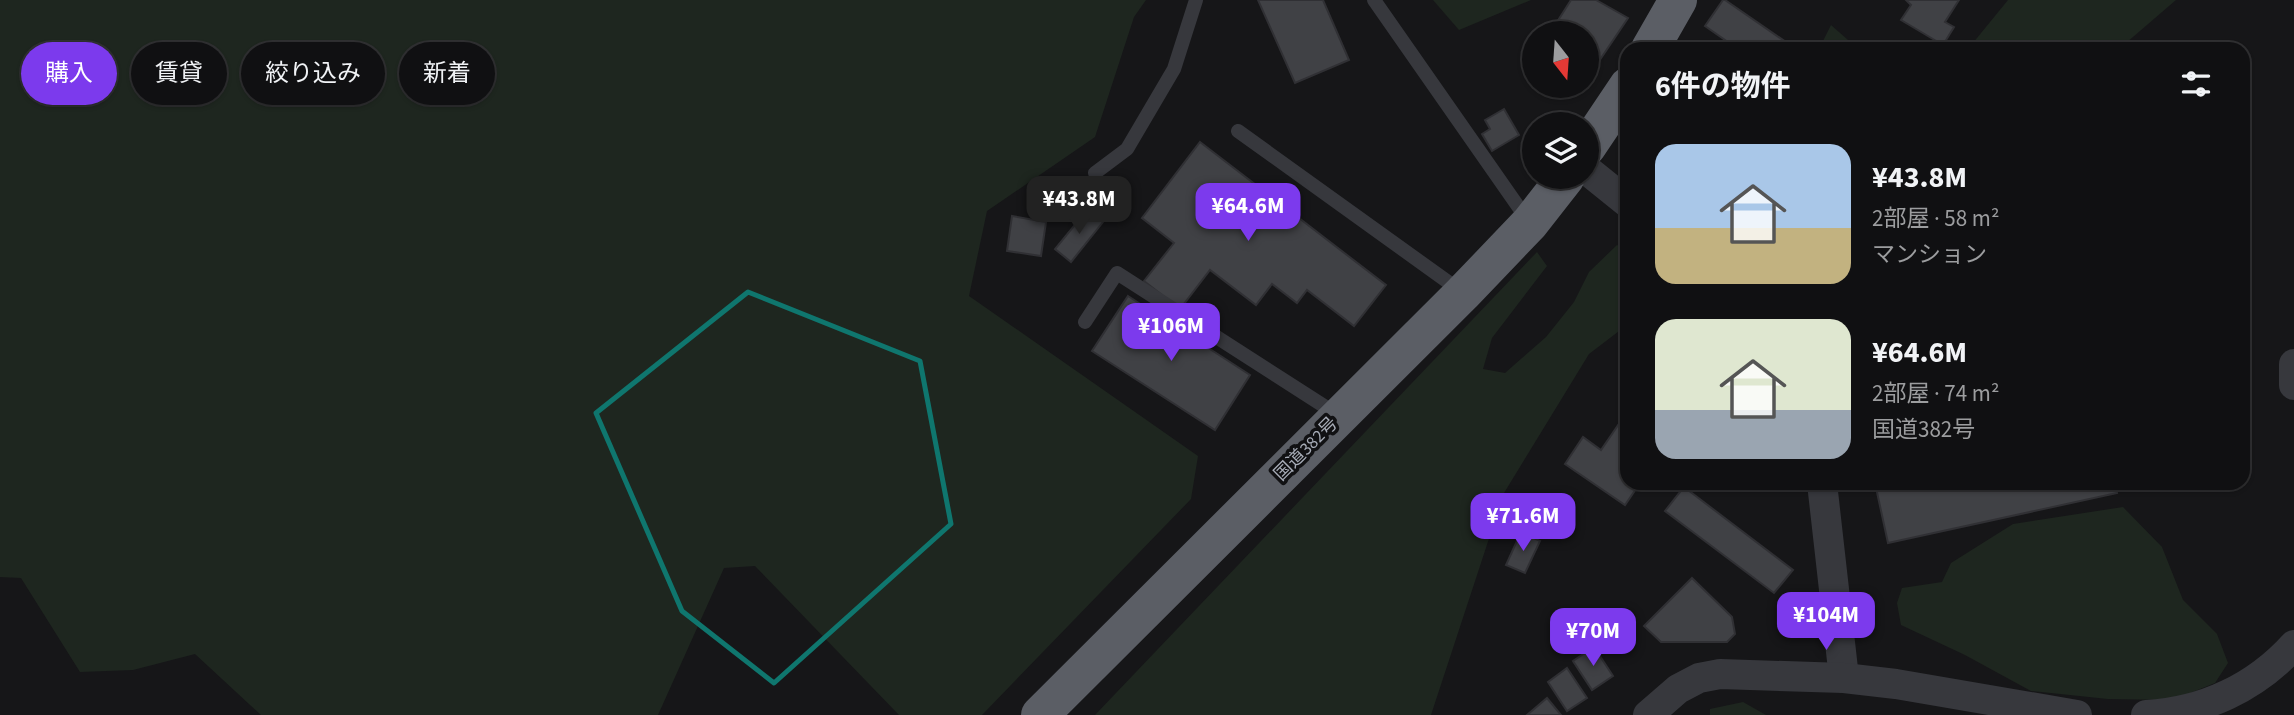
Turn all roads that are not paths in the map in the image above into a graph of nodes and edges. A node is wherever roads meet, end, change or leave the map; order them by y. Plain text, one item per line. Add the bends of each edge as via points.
1 (1196, 0) edge
2 (1374, 0) edge
3 (1678, 0) edge
4 (1654, 42) edge
5 (1620, 98) edge
6 (1599, 128) edge
7 (1238, 131) dead end
8 (1095, 173) dead end
9 (1599, 180) edge
10 (1557, 189) edge
11 (1620, 197) edge
12 (1530, 223) junction
13 (1463, 293) junction
14 (1085, 322) dead end
15 (2294, 364) edge
16 (2294, 385) edge
17 (1339, 416) junction
18 (1823, 490) edge
19 (2294, 645) edge
20 (1844, 678) junction
21 (1040, 715) edge
22 (1647, 715) edge
23 (2077, 715) edge
24 (2146, 715) edge

1 - 8 lane via 1174,69 1127,149
2 - 12 lane
3 - 4 highway
5 - 6 highway
7 - 13 lane
9 - 11 street
10 - 12 highway, 国道382号
12 - 13 highway, 国道382号
13 - 17 highway, 国道382号
14 - 17 lane via 1117,273
15 - 16 street
17 - 21 highway, 国道382号
18 - 20 street
19 - 24 street via 2247,687 2217,700
20 - 22 street via 1720,674 1678,689
20 - 23 street

